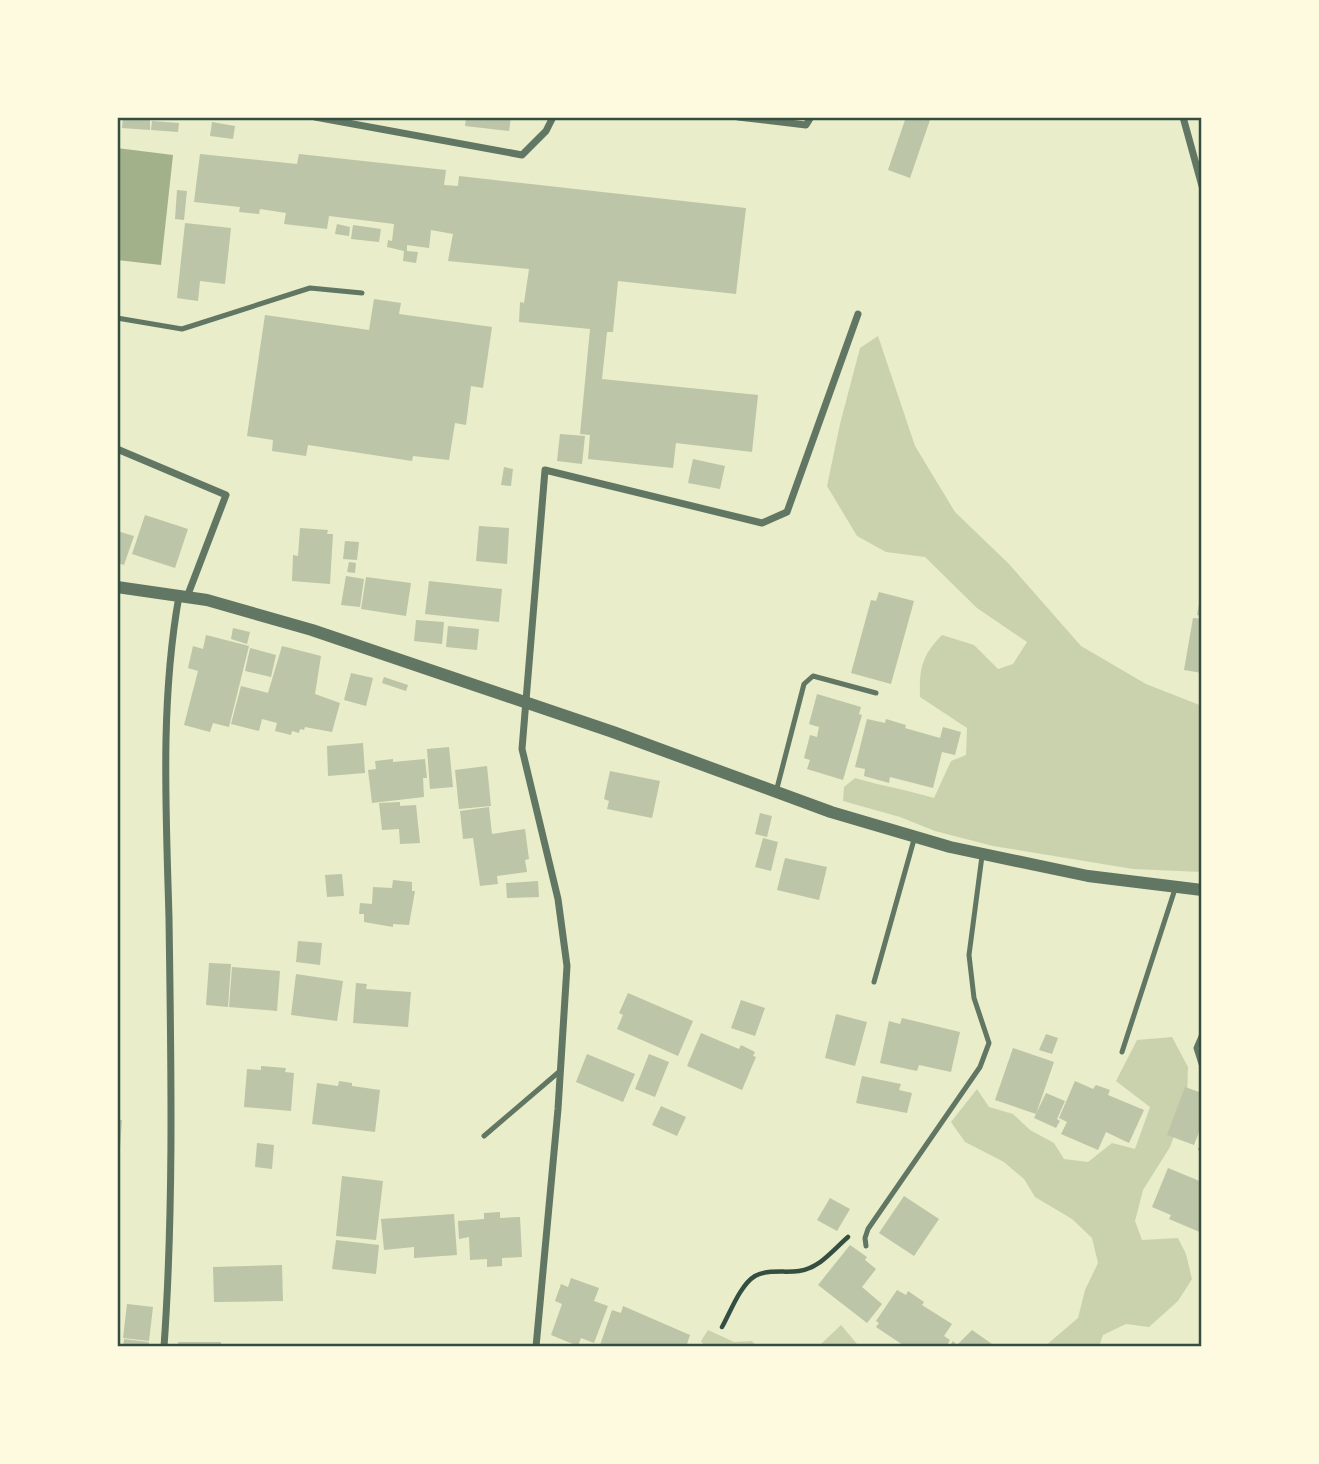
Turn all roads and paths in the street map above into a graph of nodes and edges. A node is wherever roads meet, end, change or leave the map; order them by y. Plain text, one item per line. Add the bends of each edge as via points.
1 (314, 117) edge
2 (553, 117) edge
3 (738, 117) edge
4 (811, 117) edge
5 (1182, 117) edge
6 (1202, 186) edge
7 (362, 293) dead end
8 (858, 314) dead end
9 (117, 318) edge
10 (117, 449) edge
11 (117, 587) edge
12 (183, 596) junction
13 (876, 693) dead end
14 (524, 702) junction
15 (776, 792) junction
16 (915, 836) junction
17 (982, 853) junction
18 (1176, 887) junction
19 (1202, 890) edge
20 (874, 982) dead end
21 (1202, 1034) edge
22 (1122, 1052) dead end
23 (1202, 1067) edge
24 (561, 1071) junction
25 (484, 1136) dead end
26 (868, 1229) junction
27 (866, 1246) dead end
28 (722, 1327) dead end
29 (164, 1347) edge
30 (536, 1347) edge

1 - 2 street via 522,155
3 - 4 street via 806,125
5 - 6 street
7 - 9 lane via 310,288 182,329
8 - 14 street via 788,512 762,523 545,470
10 - 12 street via 226,495
11 - 12 street
12 - 14 street via 312,630
12 - 29 street via 174,625 165,736 171,1046 170,1265
13 - 15 lane via 813,677 804,684
14 - 15 street
14 - 24 street via 522,749 558,899 568,966
15 - 16 street
16 - 17 street
16 - 20 lane
17 - 18 street via 1088,876
17 - 26 lane via 969,955 974,998 989,1043 980,1067
18 - 19 street
18 - 22 lane
21 - 23 lane via 1196,1048
24 - 25 lane
24 - 30 street
26 - 27 lane
26 - 28 path via 850,1235 822,1262 801,1271 754,1277

